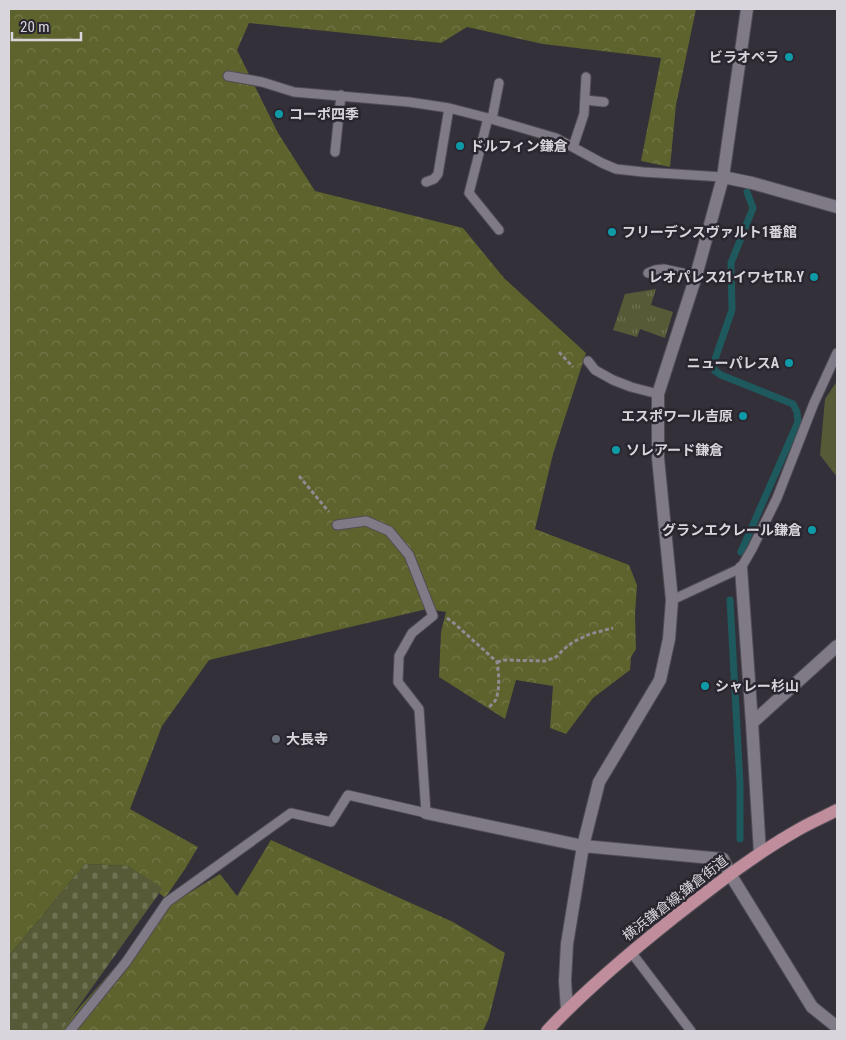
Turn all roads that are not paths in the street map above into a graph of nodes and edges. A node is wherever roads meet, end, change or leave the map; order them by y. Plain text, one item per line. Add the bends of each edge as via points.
1 (747, 9) edge
2 (228, 76) dead end
3 (586, 77) dead end
4 (499, 82) dead end
5 (341, 96) junction
6 (585, 100) junction
7 (604, 102) dead end
8 (449, 108) junction
9 (490, 118) junction
10 (573, 147) junction
11 (335, 152) dead end
12 (724, 177) junction
13 (426, 182) dead end
14 (837, 207) edge
15 (499, 230) dead end
16 (648, 273) dead end
17 (696, 276) junction
18 (837, 353) edge
19 (588, 361) dead end
20 (658, 394) junction
21 (337, 525) road end
22 (742, 568) junction
23 (672, 600) junction
24 (837, 646) edge
25 (752, 723) junction
26 (837, 810) edge
27 (426, 813) junction
28 (583, 846) junction
29 (760, 853) junction
30 (730, 874) junction
31 (631, 952) junction
32 (567, 1010) junction
33 (837, 1027) edge
34 (70, 1031) edge
35 (547, 1031) edge
36 (691, 1031) edge

1 - 12 street
2 - 5 lane via 294,92
3 - 6 lane
4 - 9 lane
5 - 8 lane
5 - 11 lane
6 - 7 lane
6 - 10 lane
8 - 9 lane
8 - 13 lane via 438,174
9 - 10 lane via 556,138
9 - 15 lane via 469,193
10 - 12 lane via 616,169
12 - 14 street
12 - 17 street
16 - 17 lane via 664,269
17 - 20 street
18 - 22 lane via 814,402 777,498
19 - 20 lane via 595,370 613,380
20 - 23 street via 658,458
21 - 27 lane via 366,521 389,531 409,555 433,616 412,633 399,656 398,682 418,709
22 - 23 lane
22 - 25 street
23 - 28 street via 669,640 660,680 599,782
24 - 25 street
25 - 29 street
26 - 29 main road, 横浜鎌倉線;鎌倉街道
27 - 28 street
27 - 34 lane via 348,795 331,822 291,813 166,902 126,962
28 - 30 street via 723,859
28 - 32 street via 567,944
29 - 30 main road, 横浜鎌倉線;鎌倉街道
30 - 31 main road, 横浜鎌倉線;鎌倉街道
30 - 33 street via 812,1007
31 - 32 main road, 横浜鎌倉線;鎌倉街道
31 - 36 lane
32 - 35 main road, 横浜鎌倉線;鎌倉街道

